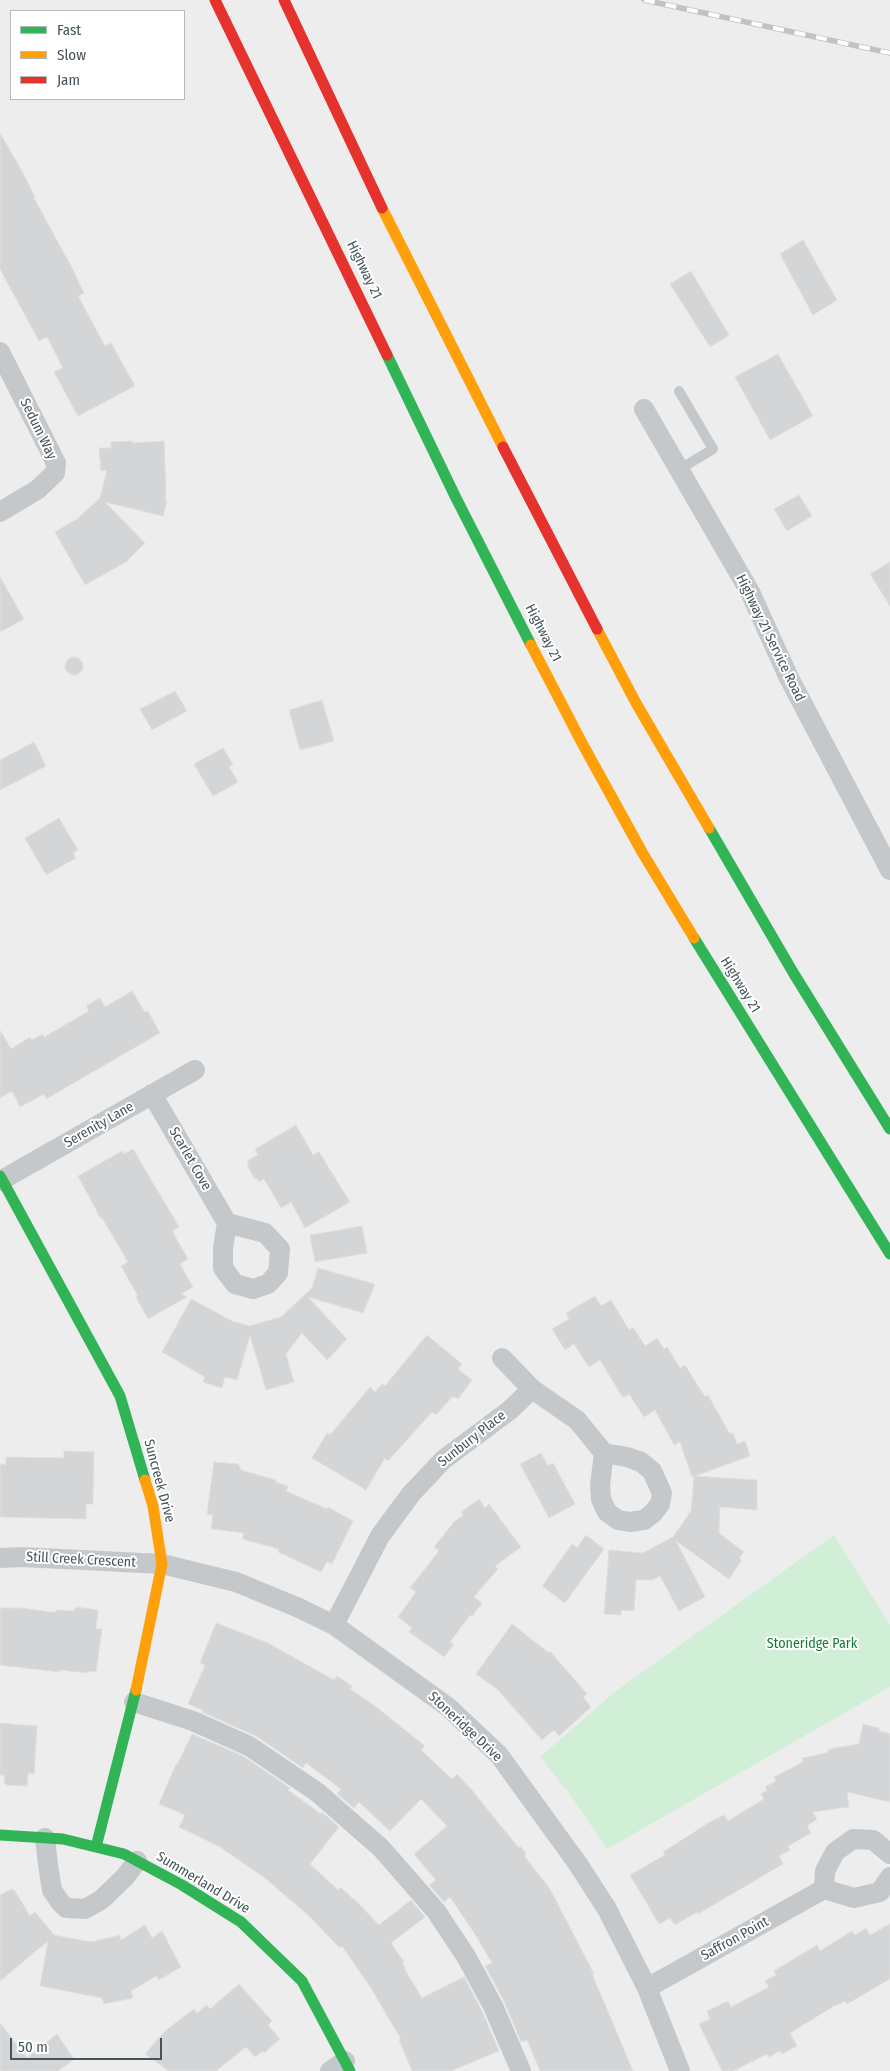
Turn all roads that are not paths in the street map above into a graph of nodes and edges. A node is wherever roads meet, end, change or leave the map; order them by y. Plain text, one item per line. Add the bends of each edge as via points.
1 (215, 0) edge
2 (284, 0) edge
3 (0, 352) edge
4 (679, 391) dead end
5 (644, 409) dead end
6 (680, 469) junction
7 (0, 512) edge
8 (890, 870) edge
9 (195, 1070) dead end
10 (152, 1094) junction
11 (890, 1129) edge
12 (1, 1179) edge
13 (227, 1223) dead end
14 (890, 1254) edge
15 (502, 1358) dead end
16 (532, 1389) junction
17 (604, 1453) dead end
18 (0, 1558) edge
19 (162, 1564) junction
20 (334, 1625) junction
21 (134, 1702) junction
22 (0, 1836) edge
23 (46, 1838) junction
24 (96, 1847) junction
25 (890, 1854) edge
26 (137, 1861) junction
27 (890, 1878) edge
28 (824, 1889) junction
29 (647, 1988) junction
30 (342, 2068) edge
31 (521, 2071) edge
32 (680, 2071) edge

1 - 14 main road, Highway 21 via 456,498 582,743 642,852
2 - 11 main road via 454,355 636,704 788,965
3 - 7 street, Sedum Way via 56,463 54,472 38,490
4 - 6 lane via 713,449
5 - 6 street, Highway 21 Service Road
6 - 8 street, Highway 21 Service Road via 750,592 789,678
9 - 10 street, Serenity Lane
10 - 12 street, Serenity Lane
10 - 13 street, Scarlet Cove
12 - 19 main road, Suncreek Drive via 120,1396 153,1506
15 - 16 street
16 - 17 street via 577,1420
16 - 20 street, Sunbury Place via 510,1410 443,1460 410,1494 380,1536
18 - 19 street, Still Creek Crescent via 22,1556
19 - 20 street, Stoneridge Drive via 236,1582
19 - 21 main road, Suncreek Drive
20 - 29 street, Stoneridge Drive via 448,1707 499,1755 578,1864 606,1909
21 - 24 main road, Suncreek Drive
21 - 31 street via 193,1721 249,1746 317,1792 381,1848 436,1911 467,1958 493,2006
22 - 23 main road, Summerland Drive
23 - 24 main road, Summerland Drive
23 - 26 street, Summerland Drive via 52,1890 66,1908 85,1909 101,1900
24 - 26 main road, Summerland Drive
25 - 28 street via 873,1840 853,1838 835,1852 825,1871
26 - 30 main road, Summerland Drive via 241,1922 302,1981
27 - 28 street via 880,1892 854,1898
28 - 29 street, Saffron Point
29 - 32 street, Stoneridge Drive

